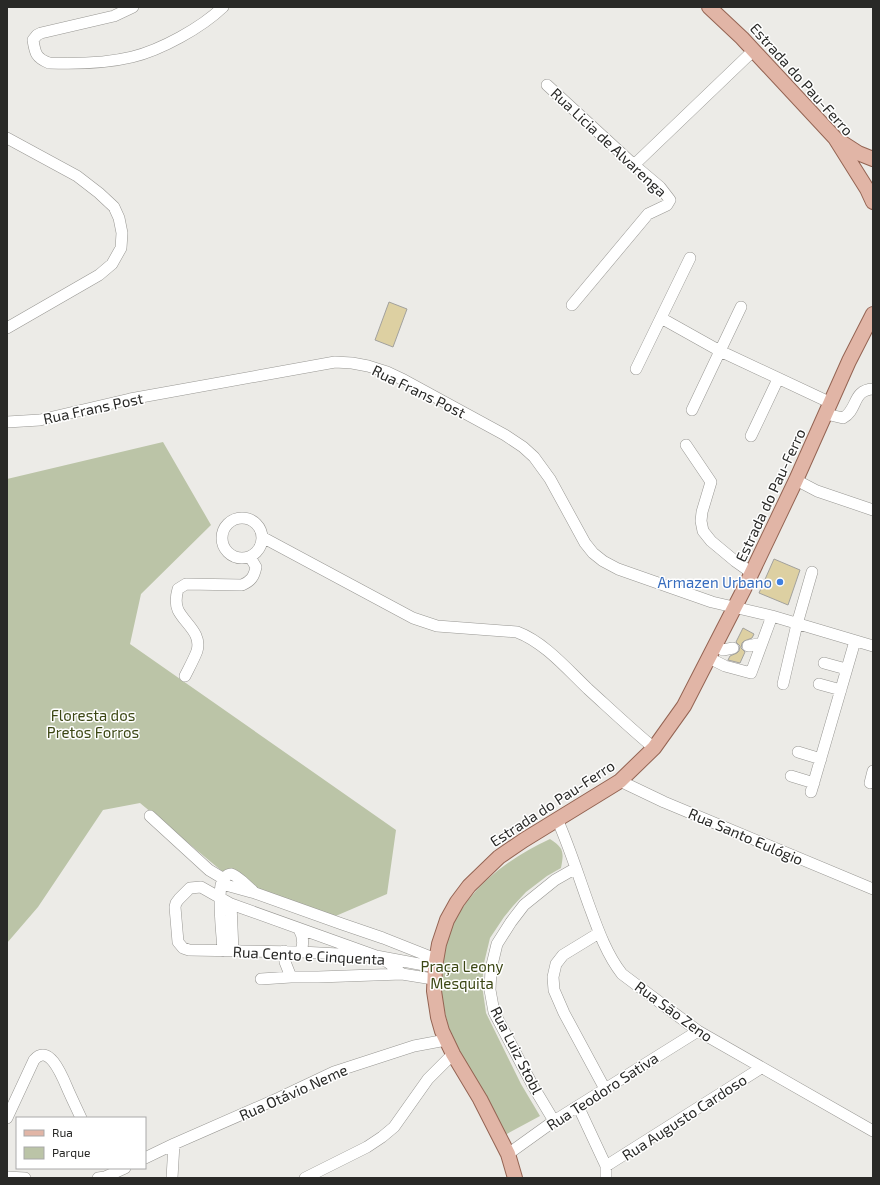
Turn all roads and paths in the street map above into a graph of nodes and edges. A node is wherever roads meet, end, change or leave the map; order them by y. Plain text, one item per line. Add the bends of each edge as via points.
1 (133, 7) edge
2 (223, 7) edge
3 (709, 7) edge
4 (754, 50) junction
5 (547, 85) dead end
6 (7, 138) edge
7 (835, 138) junction
8 (873, 159) edge
9 (634, 165) junction
10 (873, 202) edge
11 (690, 258) dead end
12 (572, 305) dead end
13 (742, 307) dead end
14 (873, 314) edge
15 (661, 318) junction
16 (7, 328) edge
17 (720, 351) junction
18 (636, 369) dead end
19 (778, 379) junction
20 (873, 389) edge
21 (828, 409) junction
22 (692, 410) dead end
23 (7, 422) edge
24 (751, 436) dead end
25 (686, 445) dead end
26 (796, 480) junction
27 (873, 510) edge
28 (262, 537) junction
29 (250, 557) junction
30 (812, 572) dead end
31 (752, 573) junction
32 (735, 608) junction
33 (772, 616) junction
34 (797, 624) junction
35 (855, 641) junction
36 (762, 643) junction
37 (748, 646) dead end
38 (873, 646) edge
39 (733, 648) dead end
40 (712, 652) junction
41 (824, 663) dead end
42 (846, 669) junction
43 (185, 676) dead end
44 (783, 684) dead end
45 (819, 684) dead end
46 (841, 690) junction
47 (654, 748) junction
48 (798, 752) dead end
49 (821, 759) junction
50 (791, 776) dead end
51 (620, 781) junction
52 (150, 816) dead end
53 (557, 819) junction
54 (576, 868) junction
55 (223, 881) junction
56 (873, 889) edge
57 (226, 901) junction
58 (299, 929) junction
59 (599, 933) junction
60 (228, 951) junction
61 (284, 951) junction
62 (301, 952) junction
63 (376, 956) junction
64 (435, 968) junction
65 (402, 974) junction
66 (291, 977) junction
67 (261, 979) dead end
68 (698, 1031) junction
69 (446, 1040) junction
70 (453, 1054) junction
71 (761, 1068) junction
72 (605, 1089) junction
73 (578, 1106) junction
74 (80, 1117) edge
75 (7, 1118) edge
76 (554, 1121) junction
77 (873, 1131) edge
78 (174, 1144) junction
79 (508, 1154) junction
80 (146, 1158) edge
81 (606, 1166) junction
82 (121, 1169) edge
83 (102, 1174) edge
84 (7, 1177) edge
85 (25, 1178) edge
86 (172, 1178) edge
87 (305, 1178) edge
88 (515, 1178) edge
89 (606, 1178) edge

1 - 2 street via 114,16 41,33 33,40 34,52 41,60 49,63 132,57 194,29
3 - 4 main road, Estrada do Pau-Ferro
4 - 7 main road, Estrada do Pau-Ferro
4 - 9 street
5 - 9 street, Rua Licia de Alvarenga
6 - 16 street via 77,176 99,193 114,207 122,233 121,248 112,264 99,275
7 - 8 main road via 858,154
7 - 10 main road, Estrada do Pau-Ferro
9 - 12 street, Rua Licia de Alvarenga via 660,187 670,200 648,214
11 - 15 street
13 - 17 street
14 - 21 main road, Estrada do Pau-Ferro
15 - 17 street
15 - 18 street
17 - 19 street
17 - 22 street
19 - 21 street
19 - 24 street
20 - 21 street via 860,394 850,413 843,418
21 - 26 main road, Estrada do Pau-Ferro
23 - 32 street, Rua Frans Post via 40,420 130,399 334,362 368,366 404,380 523,447 543,468 585,543 603,561 618,569
25 - 31 street via 711,482 702,512 703,531 711,541
26 - 27 street via 817,491
26 - 31 main road, Estrada do Pau-Ferro
28 - 29 street via 259,549
28 - 29 street via 258,525 247,518 235,519 226,527 222,539 227,551 237,557
28 - 47 street via 413,618 437,626 525,634 549,652 616,716
29 - 43 street via 256,568 250,582 242,585 186,584 178,589 178,610 197,639 197,650
30 - 34 street
31 - 32 main road, Estrada do Pau-Ferro
32 - 33 street, Rua Frans Post
32 - 40 main road, Estrada do Pau-Ferro
33 - 34 street, Rua Frans Post
33 - 36 street
34 - 35 street, Rua Frans Post
34 - 44 street
35 - 38 street, Rua Frans Post
35 - 42 street
36 - 37 street
36 - 40 street via 750,673 725,666
39 - 40 street
40 - 47 main road, Estrada do Pau-Ferro via 684,706
41 - 42 street
42 - 46 street
45 - 46 street
46 - 49 street
47 - 51 main road, Estrada do Pau-Ferro
48 - 49 street
49 - 50 street via 813,787
51 - 53 main road, Estrada do Pau-Ferro
51 - 56 street, Rua Santo Eulógio via 664,802
52 - 55 street
53 - 54 street, Rua São Zeno
53 - 64 main road, Estrada do Pau-Ferro via 510,849 469,886 447,920
54 - 59 street, Rua São Zeno
54 - 76 street, Rua Luiz Stobl via 524,904 497,944 491,968 490,990 494,1012
55 - 57 street
55 - 64 street via 227,875 232,874 255,892 383,938
57 - 58 street
57 - 60 street
57 - 60 street, Rua Cento e Cinquenta via 201,887 190,888 178,899 176,907 178,942 183,948
58 - 62 street via 303,941
58 - 63 street
59 - 68 street, Rua São Zeno via 622,974
59 - 72 street via 563,954 556,964 553,977 554,990 564,1013
60 - 61 street, Rua Cento e Cinquenta
61 - 62 street, Rua Cento e Cinquenta
61 - 66 street
62 - 63 street, Rua Cento e Cinquenta
63 - 64 street, Rua Cento e Cinquenta
63 - 65 street
64 - 65 street
64 - 69 main road, Estrada do Pau-Ferro via 434,991 438,1017
65 - 66 street
66 - 67 street
68 - 71 street, Rua São Zeno
68 - 72 street, Rua Teodoro Sativa
69 - 70 main road, Estrada do Pau-Ferro
69 - 78 street, Rua Otávio Neme via 414,1046 334,1072
70 - 79 main road, Estrada do Pau-Ferro
70 - 87 street via 428,1079 394,1127 367,1147
71 - 77 street, Rua São Zeno
71 - 81 street, Rua Augusto Cardoso
72 - 73 street, Rua Teodoro Sativa
73 - 76 street, Rua Teodoro Sativa
73 - 81 street
74 - 75 street via 59,1069 46,1056 41,1055 34,1060
76 - 79 street, Rua Teodoro Sativa
78 - 80 street, Rua Otávio Neme
78 - 86 street
79 - 88 main road, Estrada do Pau-Ferro
81 - 89 street
82 - 83 street
84 - 85 street

